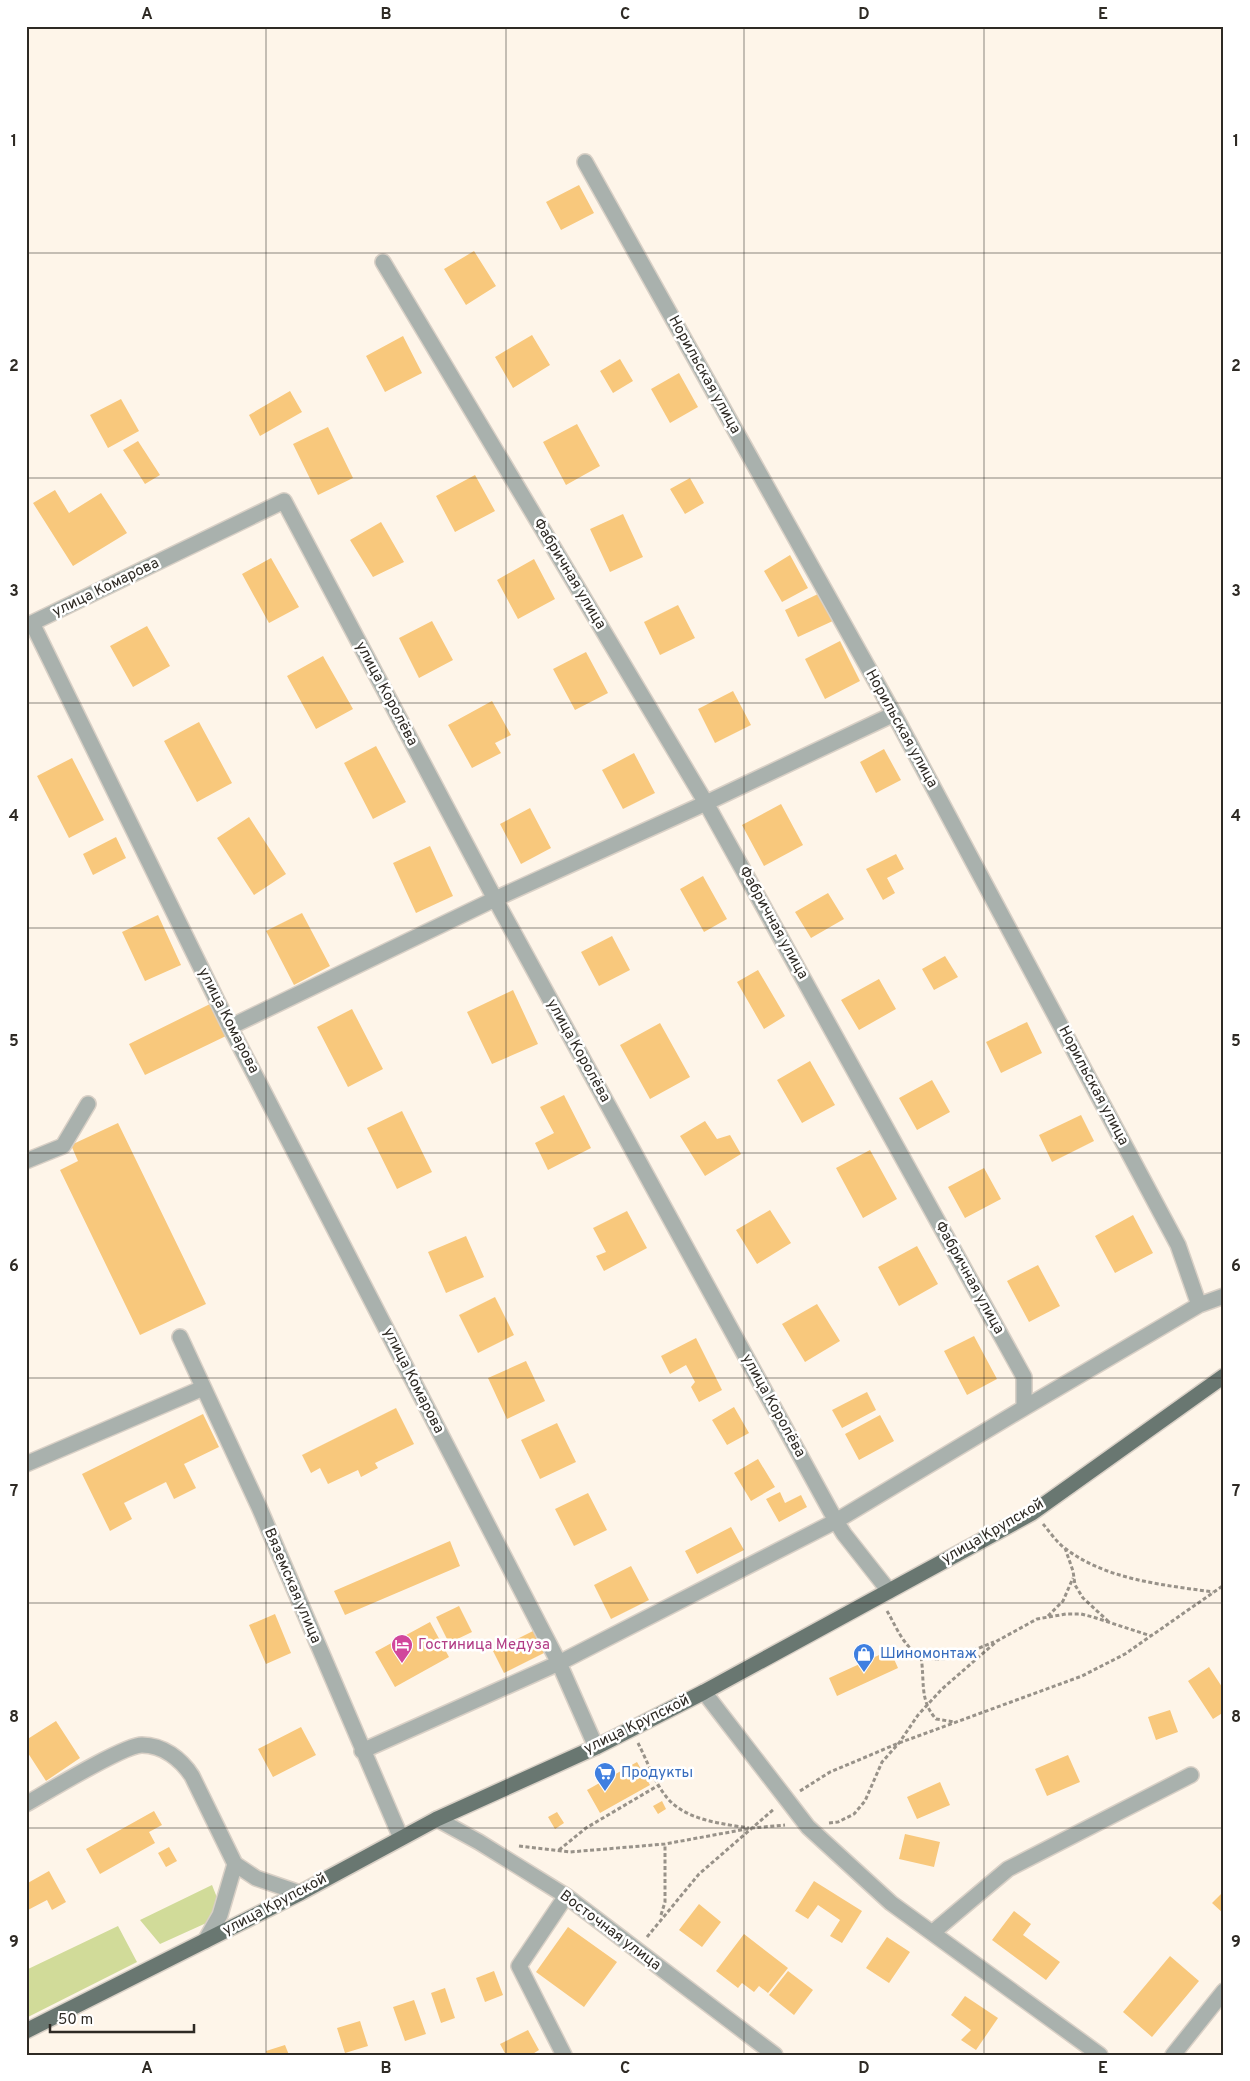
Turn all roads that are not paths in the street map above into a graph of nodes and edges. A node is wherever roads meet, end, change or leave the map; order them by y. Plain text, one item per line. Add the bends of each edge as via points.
1 (584, 162) dead end
2 (383, 262) dead end
3 (284, 501) joint
4 (29, 625) edge
5 (894, 714) junction
6 (706, 803) junction
7 (495, 898) junction
8 (230, 1027) junction
9 (88, 1104) dead end
10 (26, 1161) edge
11 (1224, 1296) edge
12 (1199, 1305) junction
13 (180, 1337) dead end
14 (1224, 1376) edge
15 (203, 1388) junction
16 (1024, 1408) junction
17 (26, 1464) edge
18 (836, 1521) junction
19 (884, 1593) junction
20 (559, 1663) junction
21 (704, 1692) junction
22 (596, 1746) junction
23 (362, 1751) junction
24 (1191, 1775) dead end
25 (26, 1804) edge
26 (437, 1819) junction
27 (401, 1838) junction
28 (235, 1864) junction
29 (300, 1892) junction
30 (566, 1896) junction
31 (932, 1933) junction
32 (206, 1941) junction
33 (1224, 1991) edge
34 (26, 2031) edge
35 (564, 2055) edge
36 (775, 2055) edge
37 (1100, 2055) edge
38 (1173, 2055) edge

1 - 5 street, Норильская улица
2 - 6 street, Фабричная улица
3 - 4 street, улица Комарова
3 - 7 street, улица Королёва
4 - 8 street, улица Комарова
5 - 6 street
5 - 12 street, Норильская улица via 1178,1245
6 - 7 street
6 - 16 street, Фабричная улица via 1024,1377
7 - 8 street
7 - 18 street, улица Королёва
8 - 20 street, улица Комарова
9 - 10 street via 63,1146
11 - 12 street
12 - 16 street
13 - 15 street, Вяземская улица
14 - 19 main road, улица Крупской via 1032,1512
15 - 17 street
15 - 23 street, Вяземская улица via 259,1507
16 - 18 street
18 - 19 street, улица Королёва
18 - 20 street
19 - 21 main road, улица Крупской
20 - 22 street, улица Комарова
20 - 23 street
21 - 22 main road, улица Крупской
21 - 31 street via 808,1827 891,1902
22 - 26 main road, улица Крупской
23 - 27 street, Вяземская улица
24 - 31 street via 1008,1869
25 - 28 street via 121,1751 140,1745 163,1749 185,1764
26 - 27 main road, улица Крупской
26 - 30 street, Восточная улица
27 - 29 main road, улица Крупской
28 - 29 street via 256,1878
28 - 32 street via 220,1915
29 - 32 main road, улица Крупской
30 - 35 street via 519,1966
30 - 36 street, Восточная улица
31 - 37 street
32 - 34 main road, улица Крупской
33 - 38 street

